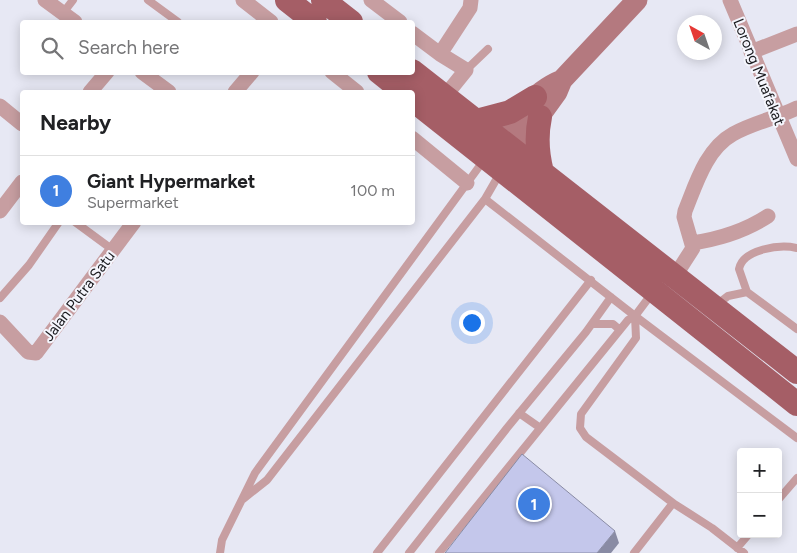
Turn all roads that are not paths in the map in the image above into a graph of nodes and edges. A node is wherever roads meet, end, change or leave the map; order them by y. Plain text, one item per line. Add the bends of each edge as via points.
1 (46, 0) edge
2 (73, 0) edge
3 (148, 0) edge
4 (243, 0) edge
5 (323, 0) edge
6 (371, 0) edge
7 (637, 0) edge
8 (736, 2) edge
9 (467, 3) edge
10 (69, 18) edge
11 (175, 20) edge
12 (268, 20) edge
13 (348, 20) edge
14 (397, 20) edge
15 (415, 34) edge
16 (797, 34) edge
17 (488, 49) dead end
18 (751, 52) junction
19 (440, 54) junction
20 (466, 70) junction
21 (415, 73) edge
22 (104, 75) edge
23 (145, 75) edge
24 (245, 75) edge
25 (336, 75) edge
26 (383, 75) edge
27 (92, 90) edge
28 (163, 90) edge
29 (236, 90) edge
30 (354, 90) edge
31 (402, 90) edge
32 (445, 96) junction
33 (415, 101) edge
34 (0, 106) edge
35 (537, 107) junction
36 (797, 108) edge
37 (778, 118) junction
38 (476, 121) junction
39 (20, 122) edge
40 (415, 140) edge
41 (500, 154) junction
42 (797, 159) edge
43 (542, 172) junction
44 (467, 183) junction
45 (20, 185) edge
46 (485, 199) junction
47 (0, 211) edge
48 (768, 216) dead end
49 (57, 225) edge
50 (79, 225) edge
51 (132, 225) edge
52 (692, 243) junction
53 (797, 248) edge
54 (113, 250) junction
55 (675, 276) junction
56 (591, 280) junction
57 (655, 291) junction
58 (747, 292) junction
59 (612, 297) junction
60 (0, 298) edge
61 (714, 307) junction
62 (635, 316) junction
63 (0, 322) edge
64 (592, 324) junction
65 (797, 329) edge
66 (620, 330) junction
67 (797, 372) edge
68 (797, 404) edge
69 (519, 413) junction
70 (539, 427) junction
71 (797, 438) edge
72 (797, 478) edge
73 (782, 495) edge
74 (240, 502) junction
75 (673, 503) junction
76 (746, 538) edge
77 (737, 548) junction
78 (220, 553) edge
79 (377, 553) edge
80 (409, 553) edge
81 (439, 553) edge
82 (634, 553) edge
83 (744, 553) edge

1 - 10 street
2 - 10 lane
3 - 11 lane
4 - 12 street
5 - 13 main road
6 - 14 street
7 - 35 street via 562,80 557,92
8 - 18 street, Lorong Muafakat
9 - 19 street
15 - 19 street
16 - 18 street
17 - 20 lane
18 - 37 street, Lorong Muafakat
19 - 20 street
20 - 32 street
21 - 32 main road
22 - 27 street
23 - 28 street
24 - 29 street
25 - 30 street
26 - 31 main road
32 - 38 main road
33 - 41 main road
34 - 39 street
35 - 38 main road
35 - 41 street
35 - 43 main road via 536,135
36 - 37 street
37 - 42 street, Lorong Muafakat
37 - 52 street via 733,134 718,145 703,167 685,211
38 - 41 main road
40 - 44 street
41 - 43 main road
41 - 44 lane
41 - 46 lane
41 - 57 main road
43 - 55 main road
44 - 74 lane via 255,473
45 - 47 street
46 - 56 lane
46 - 74 lane via 267,480
48 - 52 street via 730,234
49 - 60 lane
50 - 54 lane
51 - 54 street, Jalan Putra Satu
52 - 55 street via 691,254
53 - 58 lane via 784,246 744,258 739,269
54 - 63 street, Jalan Putra Satu via 36,353 28,352
55 - 61 main road
56 - 59 lane
56 - 79 lane
57 - 62 lane
57 - 68 main road
58 - 61 lane via 728,296
58 - 65 lane
59 - 62 lane
59 - 64 lane
61 - 67 main road
62 - 66 lane
62 - 71 lane
62 - 75 lane via 636,338 581,414 580,428 586,438
64 - 66 lane via 613,324
64 - 69 lane
66 - 70 lane
69 - 70 lane
69 - 80 lane
70 - 81 lane
72 - 73 lane
74 - 78 lane via 222,540
75 - 77 lane
75 - 82 lane
76 - 77 lane
77 - 83 lane

